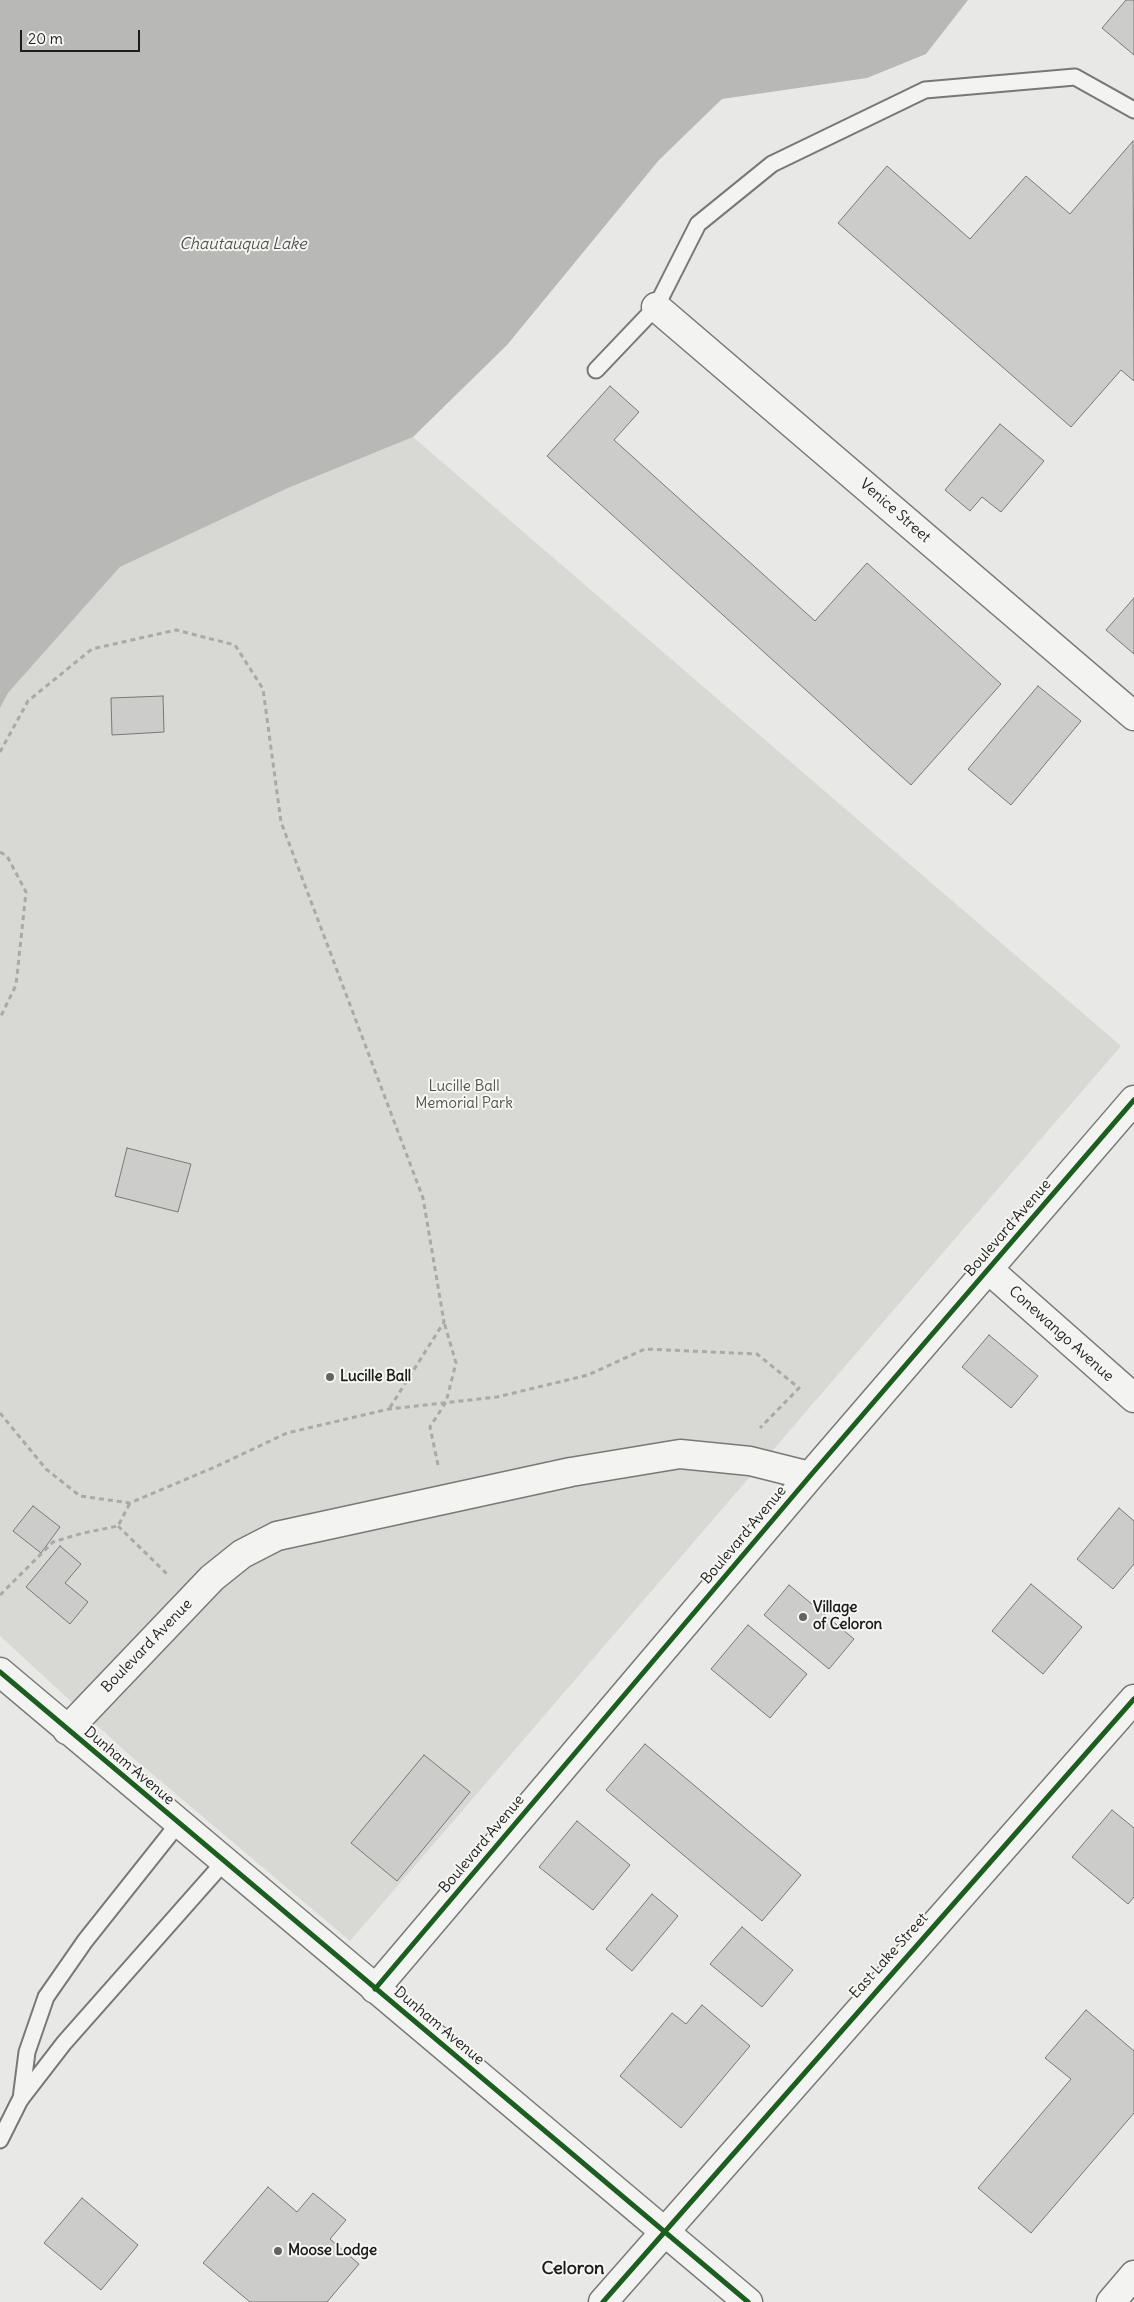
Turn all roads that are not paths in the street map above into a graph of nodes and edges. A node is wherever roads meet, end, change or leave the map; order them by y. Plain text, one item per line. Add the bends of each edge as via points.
1 (1134, 110) edge
2 (656, 307) junction
3 (596, 370) dead end
4 (1134, 716) edge
5 (1134, 1100) edge
6 (988, 1269) junction
7 (1134, 1398) edge
8 (810, 1476) junction
9 (0, 1672) edge
10 (1134, 1699) edge
11 (67, 1730) junction
12 (178, 1824) junction
13 (224, 1862) junction
14 (375, 1989) junction
15 (20, 2100) junction
16 (0, 2140) edge
17 (663, 2231) junction
18 (1134, 2275) edge
19 (603, 2302) edge
20 (748, 2302) edge
21 (1111, 2302) edge

1 - 2 lane via 1075,77 925,90 772,164 698,224
2 - 3 lane
2 - 4 street, Venice Street
5 - 6 street, Boulevard Avenue
6 - 7 street, Conewango Avenue
6 - 8 street, Boulevard Avenue
8 - 11 street, Boulevard Avenue via 750,1461 680,1454 571,1472 277,1536 242,1554 212,1578
8 - 14 street, Boulevard Avenue
9 - 11 street, Dunham Avenue
10 - 17 street, East Lake Street
11 - 12 street, Dunham Avenue
12 - 13 street, Dunham Avenue
12 - 15 lane via 46,1997 27,2052
13 - 14 street, Dunham Avenue
13 - 15 lane via 64,2044
14 - 17 street, Dunham Avenue
15 - 16 lane
17 - 19 street, East Lake Street
17 - 20 street, Dunham Avenue
18 - 21 street

